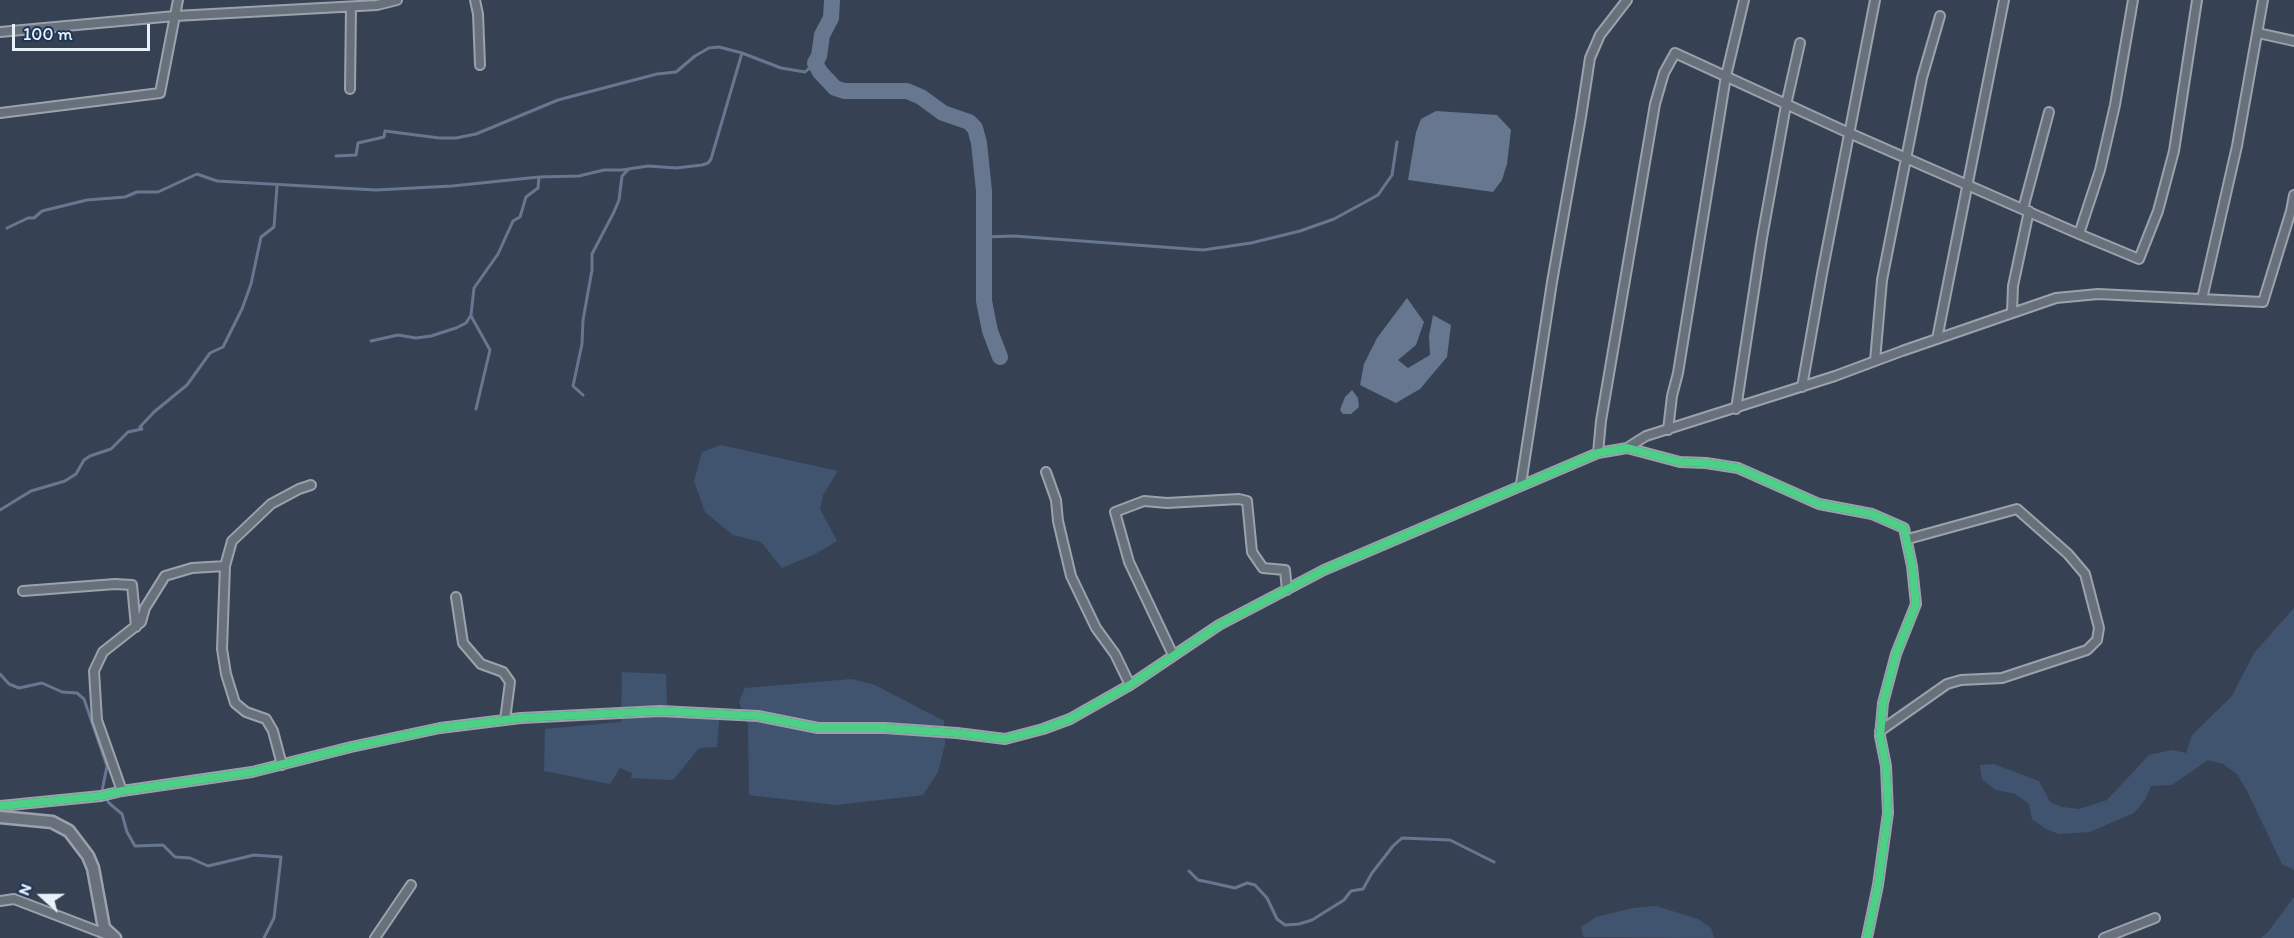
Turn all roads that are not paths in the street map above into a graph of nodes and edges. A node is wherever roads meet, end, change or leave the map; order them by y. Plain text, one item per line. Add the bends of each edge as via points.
1 (178, 0) edge
2 (396, 0) edge
3 (475, 0) edge
4 (1627, 0) edge
5 (1744, 0) edge
6 (1875, 0) edge
7 (2004, 0) edge
8 (2133, 0) edge
9 (2197, 0) edge
10 (2263, 0) edge
11 (322, 4) edge
12 (351, 7) junction
13 (175, 16) junction
14 (1940, 16) dead end
15 (0, 32) edge
16 (2258, 33) junction
17 (2294, 41) edge
18 (1800, 43) dead end
19 (480, 65) dead end
20 (1726, 76) junction
21 (350, 89) dead end
22 (1786, 105) junction
23 (2049, 112) dead end
24 (0, 113) edge
25 (1849, 133) junction
26 (1906, 158) junction
27 (1967, 185) junction
28 (2294, 195) edge
29 (2026, 210) junction
30 (2079, 234) junction
31 (2202, 299) junction
32 (2012, 312) junction
33 (1937, 339) junction
34 (1875, 361) junction
35 (1802, 387) junction
36 (1736, 409) junction
37 (1668, 430) junction
38 (1628, 448) junction
39 (1598, 453) junction
40 (1046, 472) dead end
41 (1521, 484) junction
42 (311, 485) dead end
43 (1908, 539) junction
44 (225, 566) junction
45 (1287, 590) junction
46 (23, 591) dead end
47 (456, 597) dead end
48 (136, 627) junction
49 (1173, 655) junction
50 (1130, 685) junction
51 (505, 720) junction
52 (1880, 731) junction
53 (282, 765) junction
54 (122, 791) junction
55 (0, 806) edge
56 (0, 817) edge
57 (411, 885) dead end
58 (0, 901) edge
59 (2155, 918) dead end
60 (113, 937) edge
61 (375, 938) edge
62 (1867, 938) edge
63 (2104, 938) edge

1 - 13 street
2 - 12 street via 377,6
3 - 19 street
4 - 41 street via 1600,35 1590,58
5 - 20 street
6 - 25 street
7 - 27 street
8 - 30 street via 2100,171
9 - 30 street via 2174,151 2158,211 2139,259
10 - 16 street
11 - 12 street
11 - 13 street
12 - 21 street
13 - 15 street
13 - 24 street via 160,93
14 - 26 street via 1922,78
16 - 17 street
16 - 31 street
18 - 22 street
20 - 22 street
20 - 37 street
20 - 39 street via 1675,53 1664,73 1655,104
22 - 25 street
22 - 36 street
23 - 29 street
25 - 26 street
25 - 35 street
26 - 27 street
26 - 34 street via 1882,280
27 - 29 street
27 - 33 street
28 - 31 street via 2263,302
29 - 30 street
29 - 32 street
31 - 32 street via 2097,294 2056,298
32 - 33 street
33 - 34 street
34 - 35 street
35 - 36 street
36 - 37 street
37 - 38 street via 1646,436
38 - 39 street
38 - 43 street via 1680,462 1738,468 1818,504 1872,514 1904,528
39 - 41 street
40 - 50 street via 1056,500 1071,576
41 - 45 street
42 - 44 street via 271,504 232,542
43 - 52 street via 1916,604 1896,654
43 - 52 street via 2018,509 2085,574 2099,628 2097,640 2087,650 2002,678 1947,684
44 - 48 street via 192,568 165,576
44 - 53 street via 225,674 234,703 266,719
45 - 49 street via 1219,625
45 - 49 street via 1285,570 1263,568 1252,552 1247,501 1144,501 1115,512 1129,562
46 - 48 street via 132,585
47 - 51 street via 463,643 481,664 503,672 510,682
48 - 54 street via 103,652 94,671 96,720
49 - 50 street
50 - 51 street via 1070,719 1005,739 895,729 818,728 758,716 660,711
51 - 53 street via 440,728
52 - 62 street via 1888,813
53 - 54 street
54 - 55 street
56 - 60 street via 52,822 69,831 93,868 104,928
57 - 61 street
58 - 60 street via 14,899
59 - 63 street

